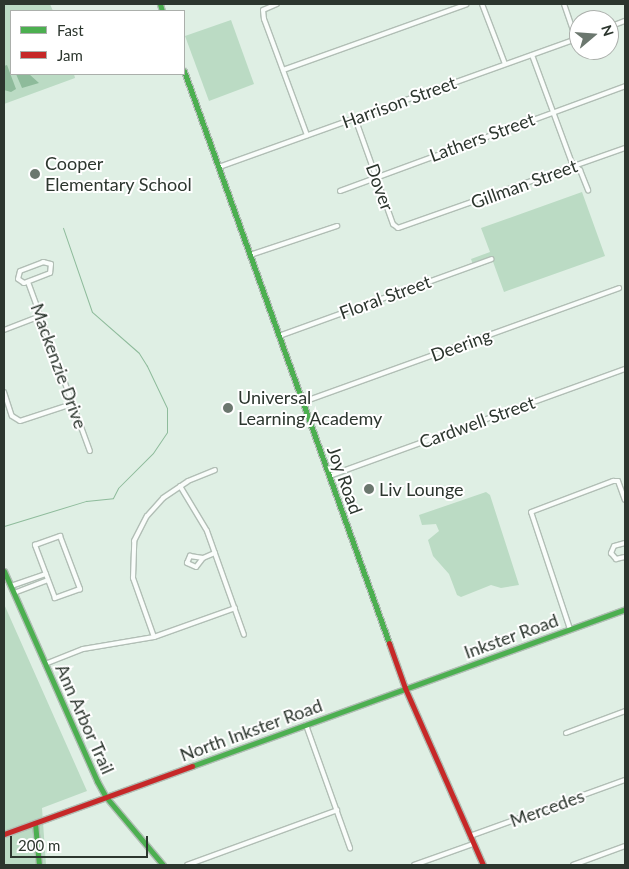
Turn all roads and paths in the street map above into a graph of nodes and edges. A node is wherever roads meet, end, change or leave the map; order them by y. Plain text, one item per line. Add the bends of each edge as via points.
1 (277, 4) edge
2 (467, 4) edge
3 (482, 4) edge
4 (564, 4) edge
5 (569, 16) edge
6 (569, 41) edge
7 (532, 55) junction
8 (505, 64) junction
9 (283, 70) junction
10 (185, 74) edge
11 (625, 86) edge
12 (553, 112) junction
13 (355, 118) junction
14 (307, 135) junction
15 (625, 148) edge
16 (575, 166) junction
17 (219, 167) junction
18 (376, 176) junction
19 (588, 190) dead end
20 (340, 191) dead end
21 (424, 220) joint
22 (337, 226) dead end
23 (250, 255) junction
24 (492, 259) dead end
25 (28, 282) junction
26 (619, 288) dead end
27 (41, 316) junction
28 (4, 330) edge
29 (279, 336) junction
30 (625, 369) edge
31 (4, 392) edge
32 (303, 402) junction
33 (72, 404) junction
34 (90, 451) dead end
35 (215, 470) dead end
36 (329, 476) junction
37 (180, 486) junction
38 (625, 500) edge
39 (625, 543) edge
40 (215, 553) junction
41 (625, 557) edge
42 (203, 558) dead end
43 (4, 571) edge
44 (46, 574) junction
45 (48, 580) junction
46 (10, 586) junction
47 (14, 593) junction
48 (235, 608) junction
49 (625, 609) edge
50 (570, 629) junction
51 (244, 636) dead end
52 (154, 637) junction
53 (45, 664) junction
54 (405, 688) junction
55 (625, 711) edge
56 (306, 724) junction
57 (566, 733) dead end
58 (625, 780) edge
59 (106, 797) junction
60 (336, 810) junction
61 (35, 822) junction
62 (4, 834) edge
63 (470, 836) junction
64 (473, 844) junction
65 (625, 846) edge
66 (350, 848) dead end
67 (199, 861) junction
68 (39, 865) edge
69 (163, 865) edge
70 (187, 865) edge
71 (195, 865) edge
72 (414, 865) edge
73 (483, 865) edge
74 (573, 865) edge

1 - 9 street via 266,7 264,19
2 - 9 street
3 - 8 street
4 - 5 street
6 - 7 street, Harrison Street
7 - 8 street, Harrison Street
7 - 12 street
8 - 13 street, Harrison Street
9 - 14 street
10 - 17 main road, Joy Road
11 - 12 street, Lathers Street
12 - 16 street
12 - 18 street, Lathers Street
13 - 14 street, Harrison Street
13 - 18 street, Dover
14 - 17 street, Harrison Street
15 - 16 street, Gillman Street
16 - 19 street
16 - 21 street, Gillman Street
17 - 23 main road, Joy Road
18 - 20 street, Lathers Street
18 - 21 street, Dover via 396,228
22 - 23 street
23 - 29 main road, Joy Road
24 - 29 street, Floral Street
25 - 25 street, Mackenzie Drive via 18,279 20,271 43,262 50,264 50,273
25 - 27 street, Mackenzie Drive
26 - 32 street, Deering
27 - 28 street
27 - 33 street, Mackenzie Drive
29 - 32 main road, Joy Road
30 - 36 street, Cardwell Street
31 - 33 street via 12,416 20,421
32 - 36 main road, Joy Road
33 - 34 street, Mackenzie Drive
35 - 37 street
36 - 54 main road, Joy Road
37 - 40 street via 200,517
37 - 52 street via 147,516 132,550 133,578
38 - 50 street via 618,481 535,509 531,516
39 - 41 street via 614,546 611,553 616,559
40 - 42 street
40 - 48 street
43 - 46 main road, Ann Arbor Trail
44 - 45 street
44 - 45 street via 35,545 60,536 80,589 56,598
44 - 46 street
45 - 47 street
46 - 47 main road, Ann Arbor Trail
47 - 53 main road, Ann Arbor Trail
48 - 51 street
48 - 52 street
49 - 50 main road, Inkster Road
50 - 54 main road, Inkster Road
52 - 53 street via 83,650
53 - 59 main road, Ann Arbor Trail
54 - 56 main road, North Inkster Road
54 - 63 main road, Joy Road
55 - 57 street
56 - 59 main road, North Inkster Road
56 - 60 street
58 - 63 street, Mercedes
59 - 61 main road
59 - 69 main road, Ann Arbor Trail
60 - 66 street
60 - 67 street
61 - 62 main road
61 - 68 main road
63 - 64 main road, Joy Road
64 - 72 street
64 - 73 main road, Joy Road
65 - 74 street
67 - 70 street
67 - 71 street

